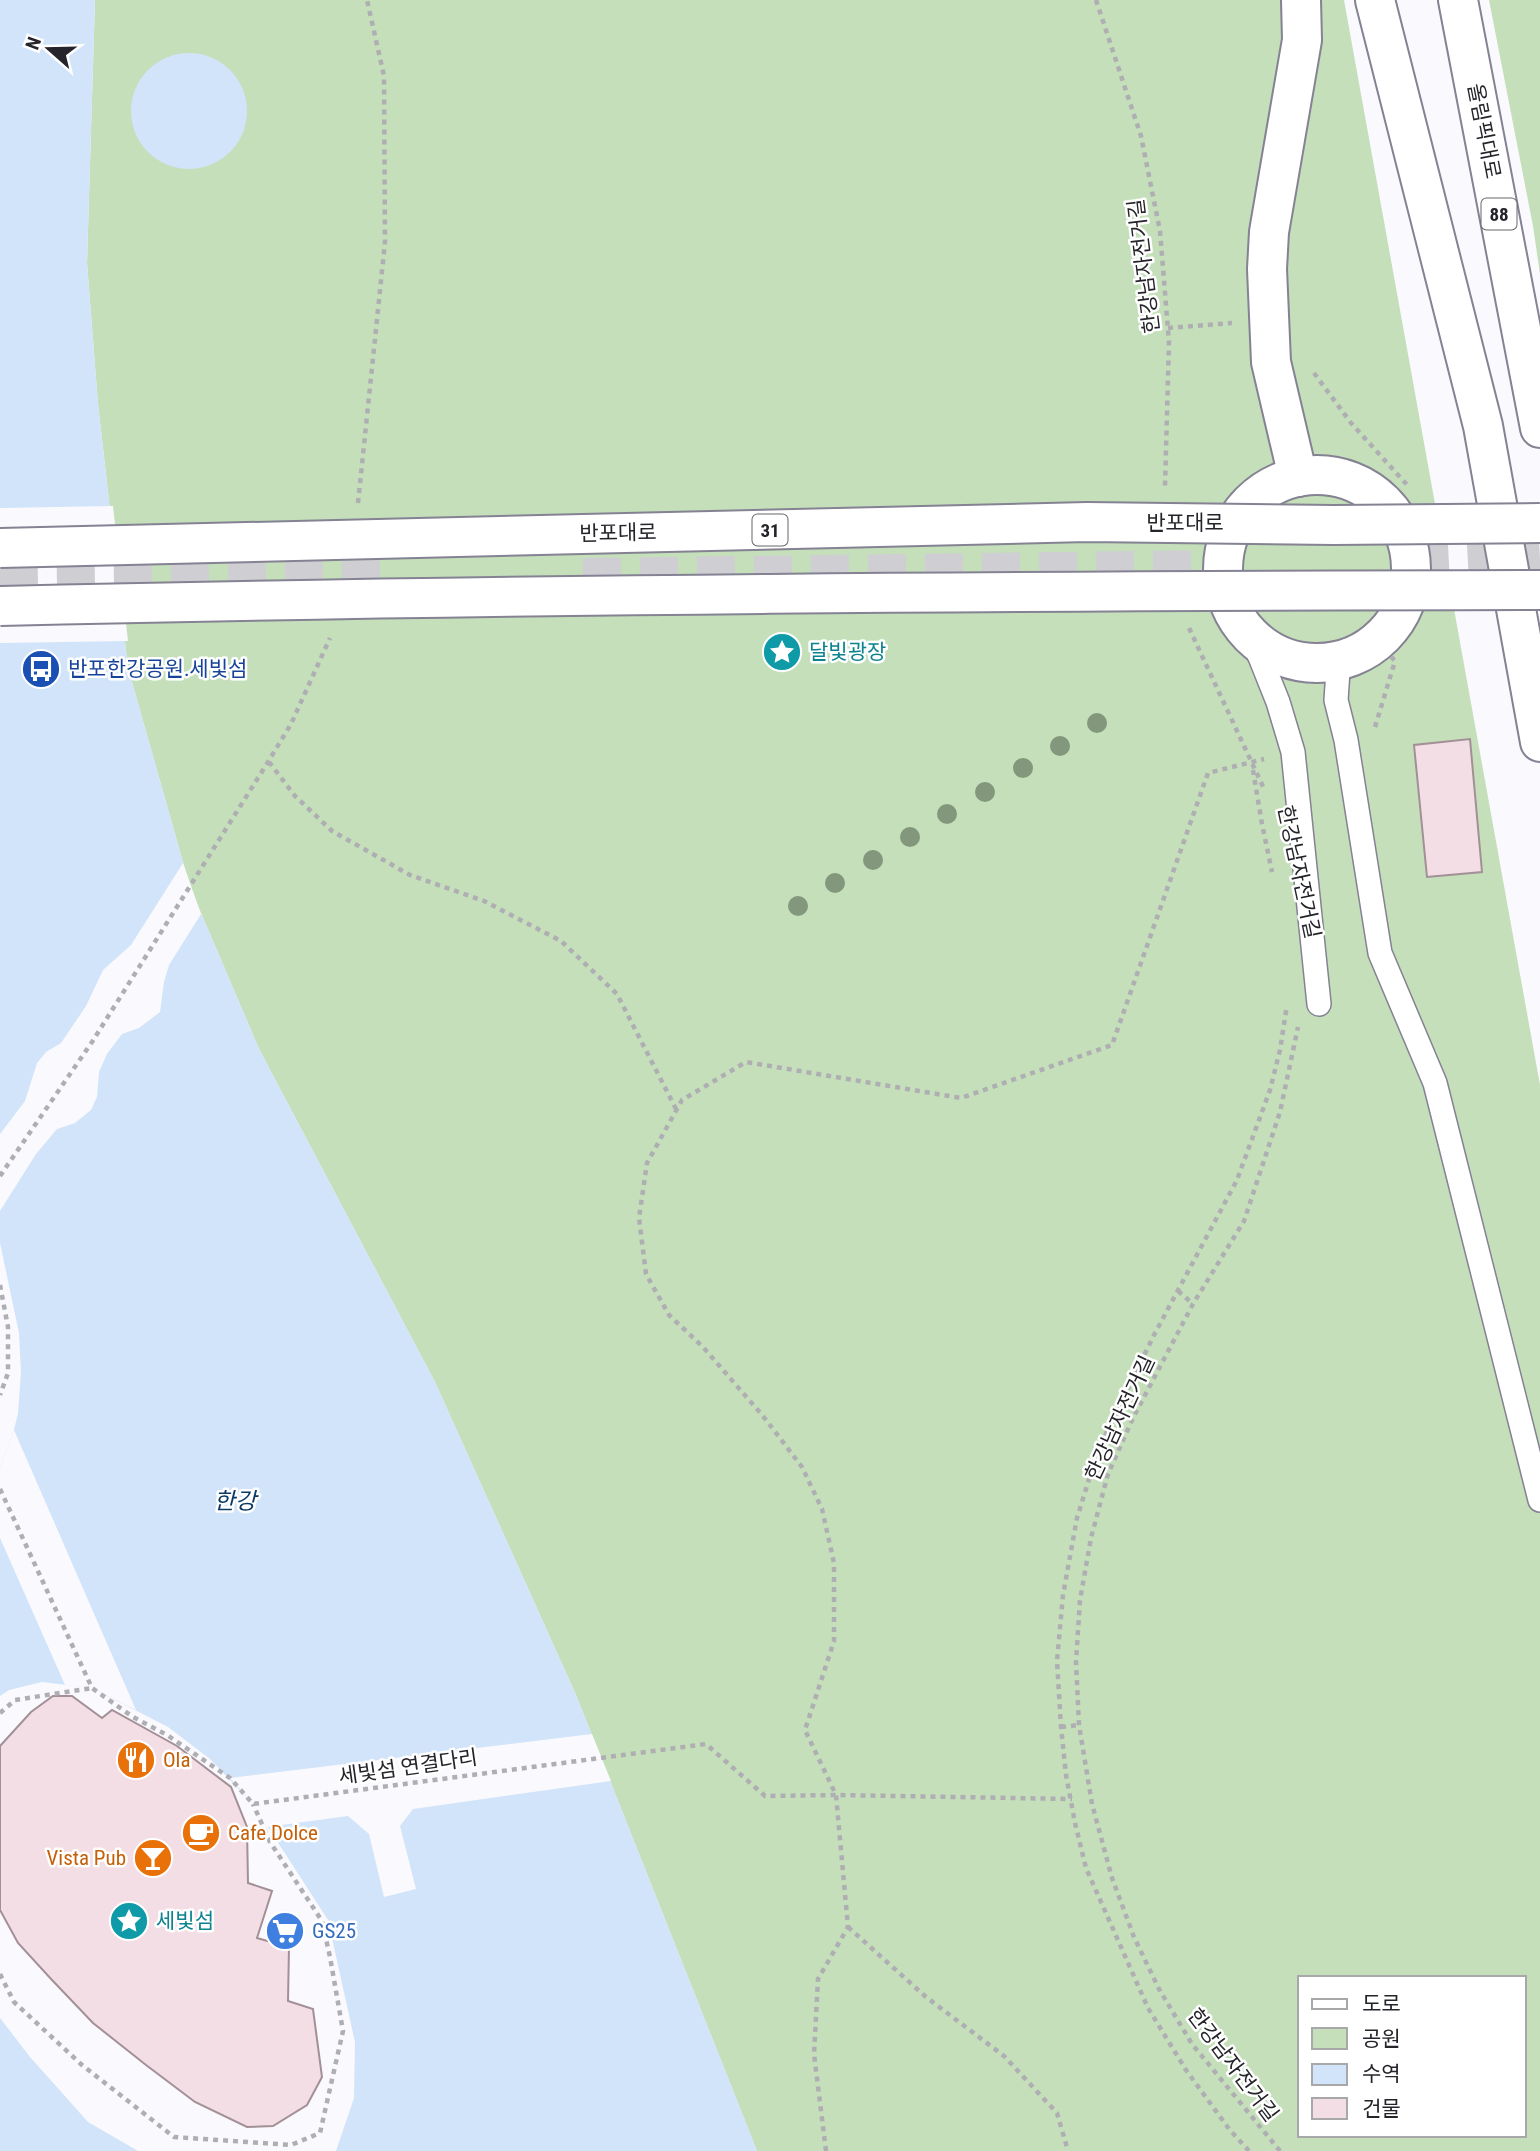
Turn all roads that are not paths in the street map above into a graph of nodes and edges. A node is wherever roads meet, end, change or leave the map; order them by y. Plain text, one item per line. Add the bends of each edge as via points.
1 (1301, 0) edge
2 (1375, 0) edge
3 (1458, 0) edge
4 (1483, 426) junction
5 (1540, 428) edge
6 (1298, 477) junction
7 (1540, 523) edge
8 (0, 548) edge
9 (1540, 590) edge
10 (1540, 603) edge
11 (0, 606) edge
12 (1248, 634) junction
13 (1366, 650) junction
14 (1540, 742) edge
15 (1319, 1004) dead end
16 (1540, 1500) edge

1 - 6 main road via 1302,40 1269,232 1271,362
2 - 4 main road
3 - 5 main road, 올림픽대로 / 88
4 - 10 main road
4 - 14 main road
6 - 12 main road, 반포대로 via 1273,486 1251,503 1225,548 1224,586
6 - 13 main road, 반포대로 via 1352,482 1375,495 1394,514 1406,538 1411,565 1409,593 1397,620
7 - 8 main road, 반포대로 / 31, bridge via 1087,522
9 - 11 main road, bridge
12 - 13 main road, 반포대로 via 1279,656 1316,664
12 - 15 lane via 1278,702 1293,752
13 - 16 lane via 1338,671 1336,699 1380,953 1435,1083

